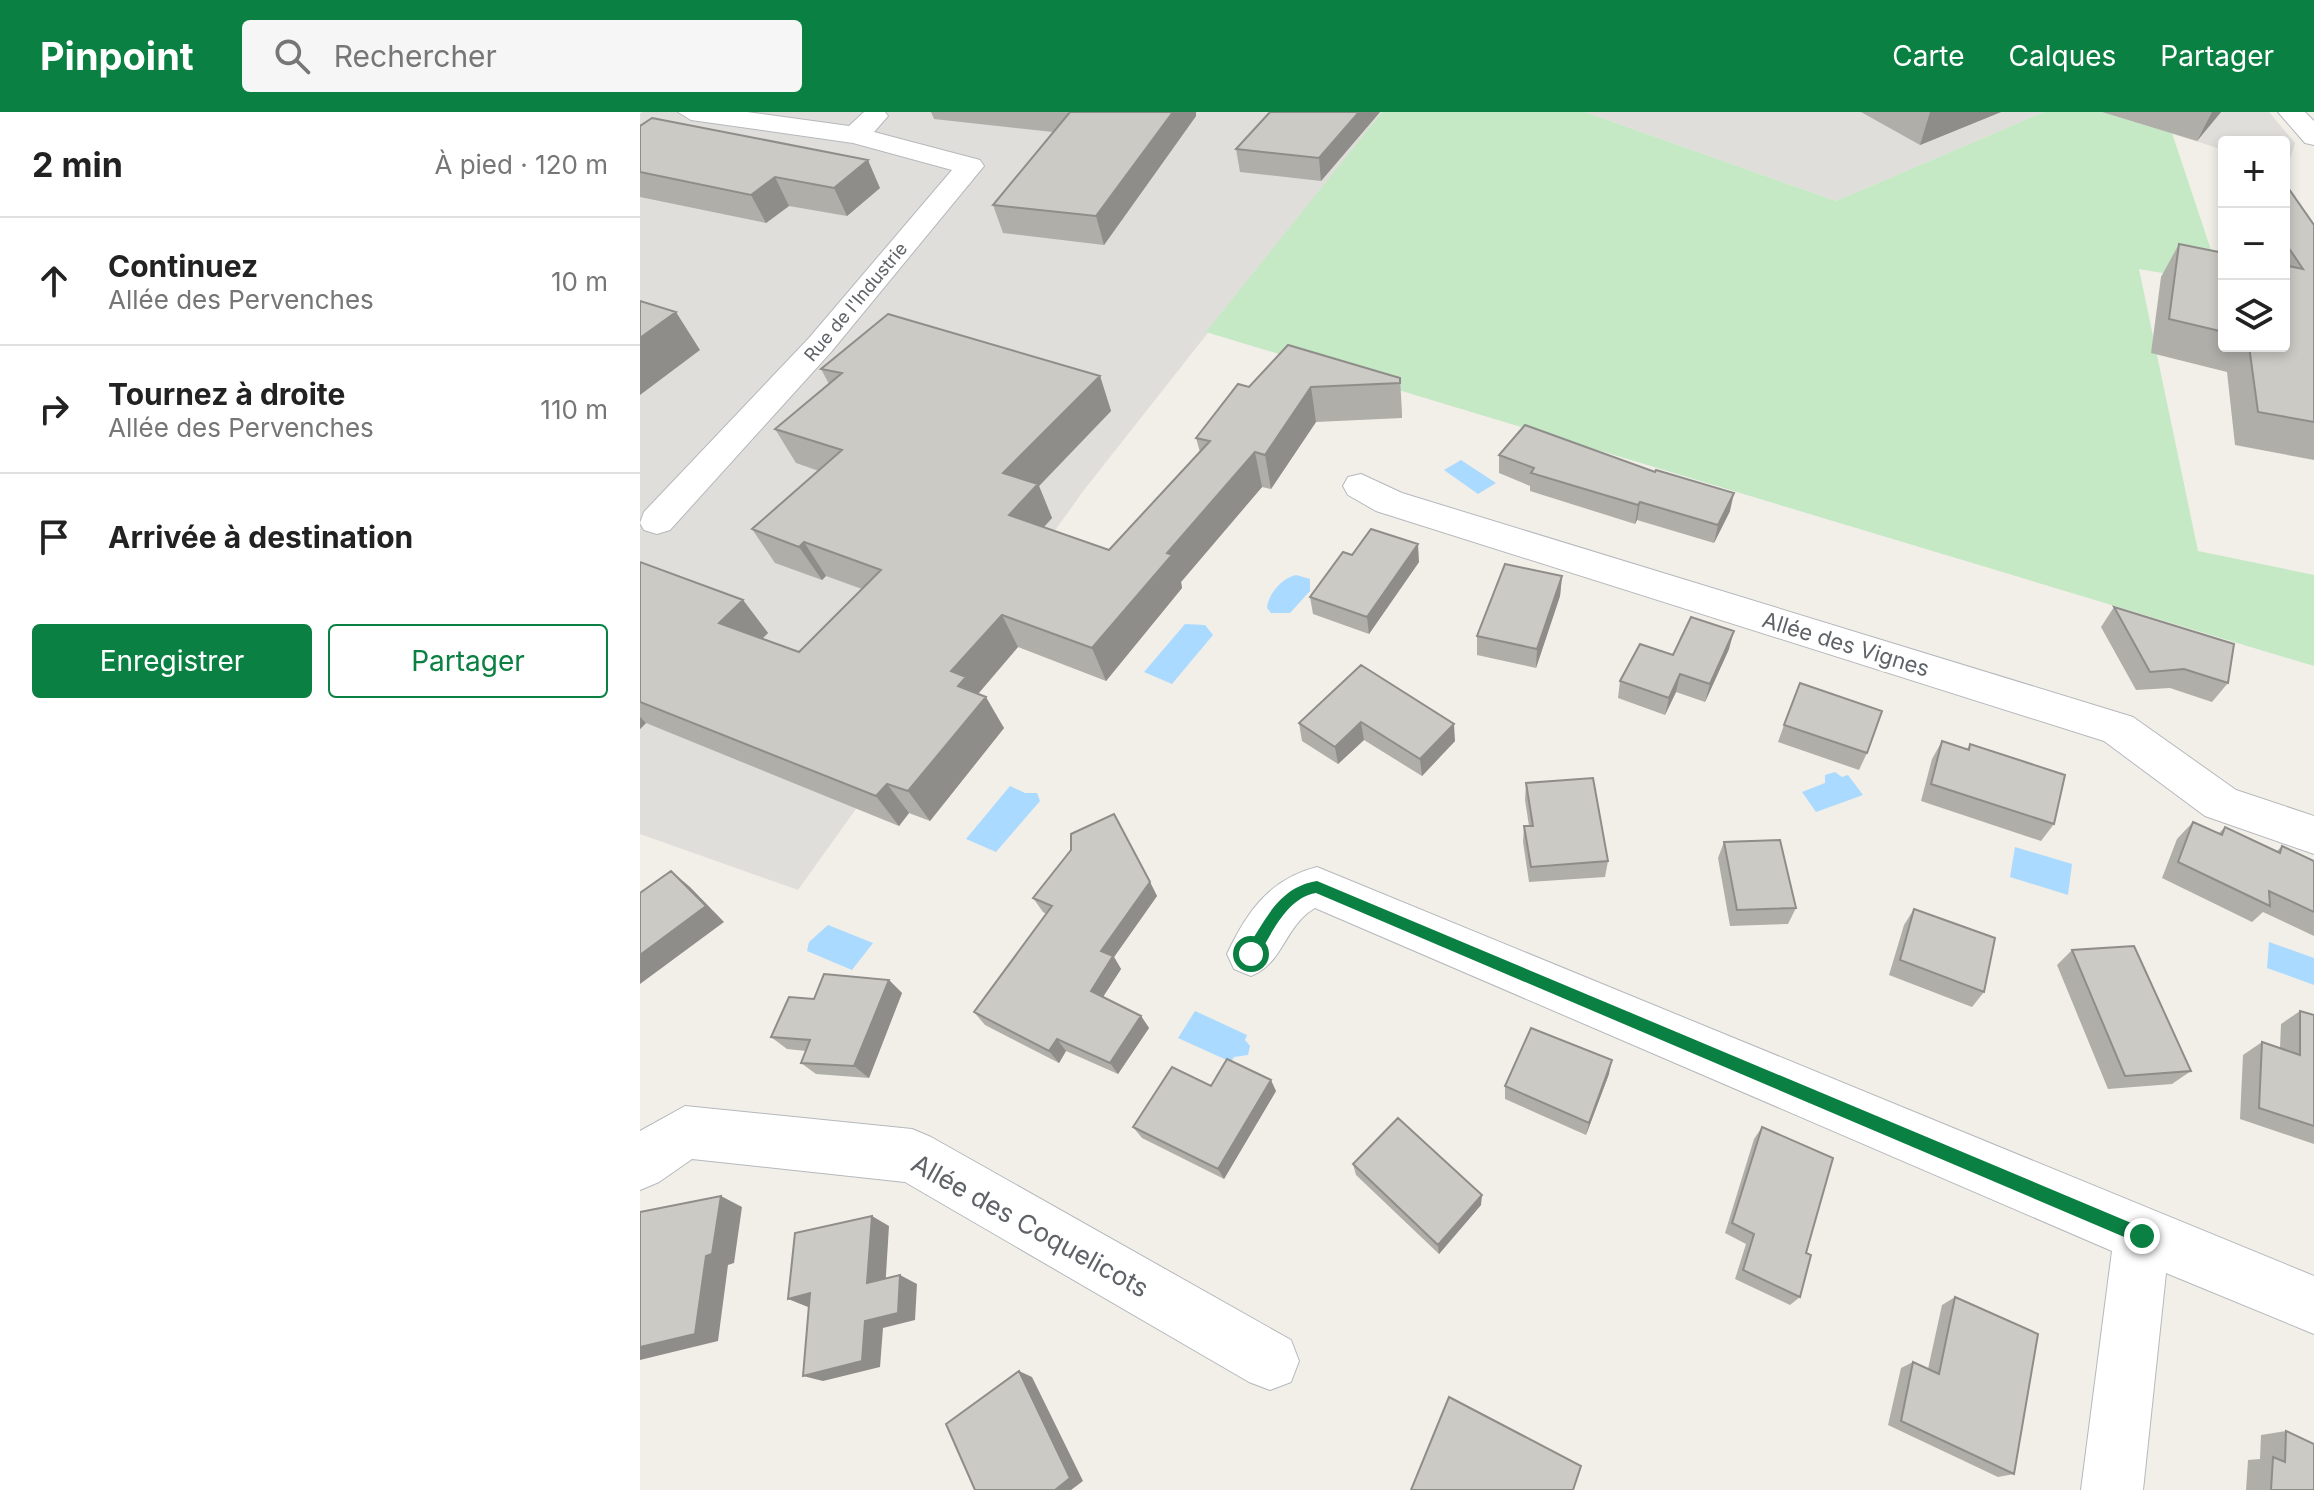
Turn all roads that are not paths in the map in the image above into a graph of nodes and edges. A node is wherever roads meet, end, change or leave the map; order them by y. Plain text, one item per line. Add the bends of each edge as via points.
1 (691, 112) edge
2 (879, 112) edge
3 (2291, 112) edge
4 (855, 135) junction
5 (2314, 137) edge
6 (1361, 486) dead end
7 (657, 521) dead end
8 (2314, 835) edge
9 (1251, 954) dead end
10 (640, 1163) edge
11 (2142, 1236) junction
12 (2314, 1305) edge
13 (1270, 1361) dead end
14 (2112, 1490) edge

1 - 4 street, Rue de l'Industrie
2 - 4 street
3 - 5 street
4 - 7 street, Rue de l'Industrie via 970,166 820,345
6 - 8 street, Allée des Vignes via 1389,502 2118,729 2221,803
9 - 11 street via 1284,903 1300,890 1317,887
10 - 13 street, Allée des Coquelicots via 685,1132 912,1156
11 - 12 street
11 - 14 street

